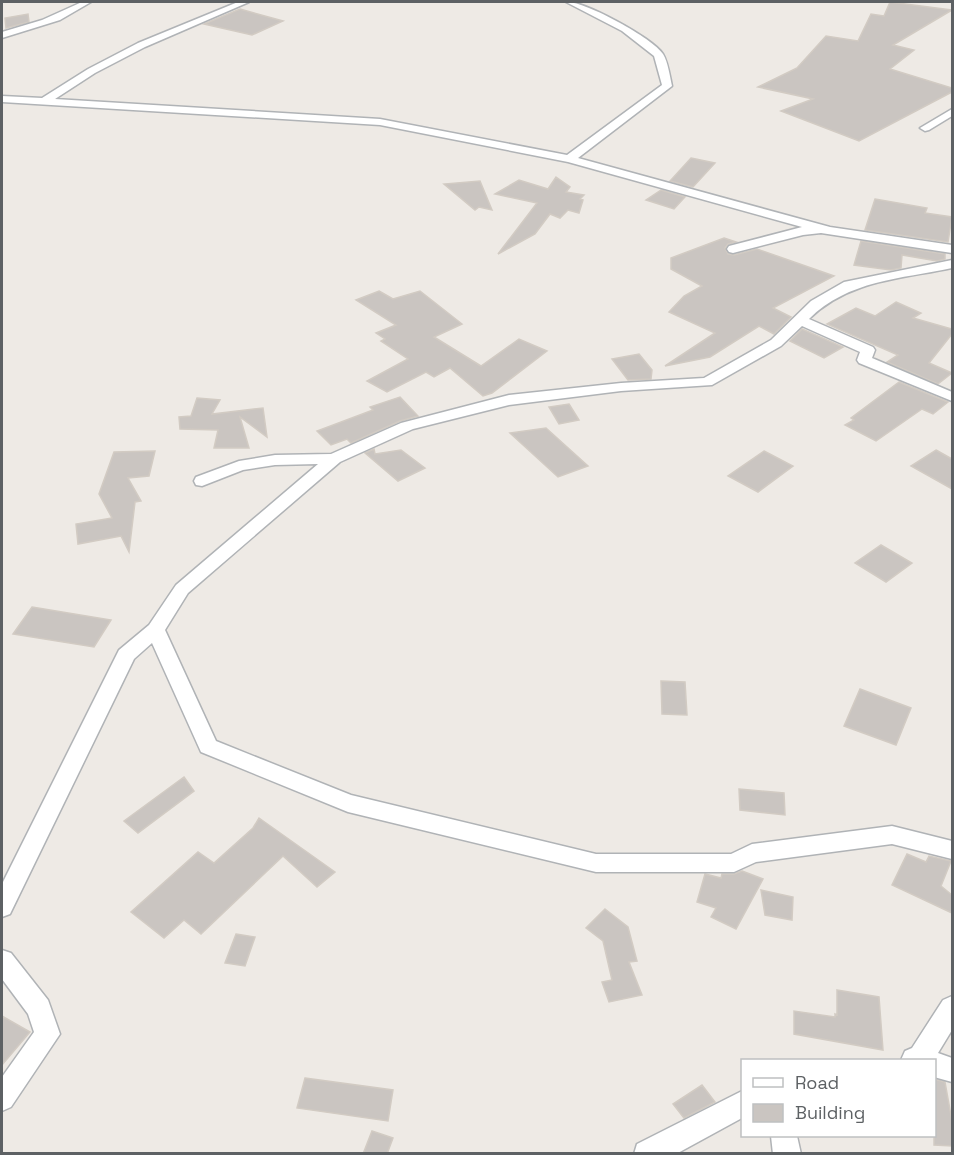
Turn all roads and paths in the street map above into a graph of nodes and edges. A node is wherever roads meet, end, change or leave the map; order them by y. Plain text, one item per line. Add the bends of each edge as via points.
1 (87, 2) edge
2 (245, 2) edge
3 (570, 2) edge
4 (2, 35) edge
5 (2, 99) edge
6 (45, 101) junction
7 (952, 112) edge
8 (925, 128) dead end
9 (569, 159) junction
10 (830, 231) junction
11 (733, 249) dead end
12 (952, 249) edge
13 (952, 264) edge
14 (800, 320) junction
15 (952, 397) edge
16 (334, 459) junction
17 (202, 481) dead end
18 (156, 630) junction
19 (952, 850) edge
20 (2, 907) edge
21 (2, 961) edge
22 (952, 1008) edge
23 (924, 1059) edge
24 (936, 1065) edge
25 (952, 1070) edge
26 (2, 1098) edge
27 (741, 1105) edge
28 (784, 1137) edge
29 (647, 1154) edge
30 (788, 1154) edge

1 - 4 street
2 - 6 street via 205,15 81,76
3 - 9 street via 625,28 659,55 667,86
5 - 6 street
6 - 9 street via 380,122
7 - 8 street
9 - 10 street
10 - 11 street via 803,231
10 - 12 street
13 - 14 street via 849,285 816,304
14 - 15 street via 868,350 864,360
14 - 16 street via 776,343 707,382 509,400 407,426
16 - 17 street via 276,460
16 - 18 street via 182,589
18 - 19 street via 208,746 348,803 596,863 734,863 752,853 892,835
18 - 20 street via 126,655
21 - 26 street via 39,1008 47,1034
22 - 23 street
24 - 25 street
27 - 29 street
28 - 30 street

